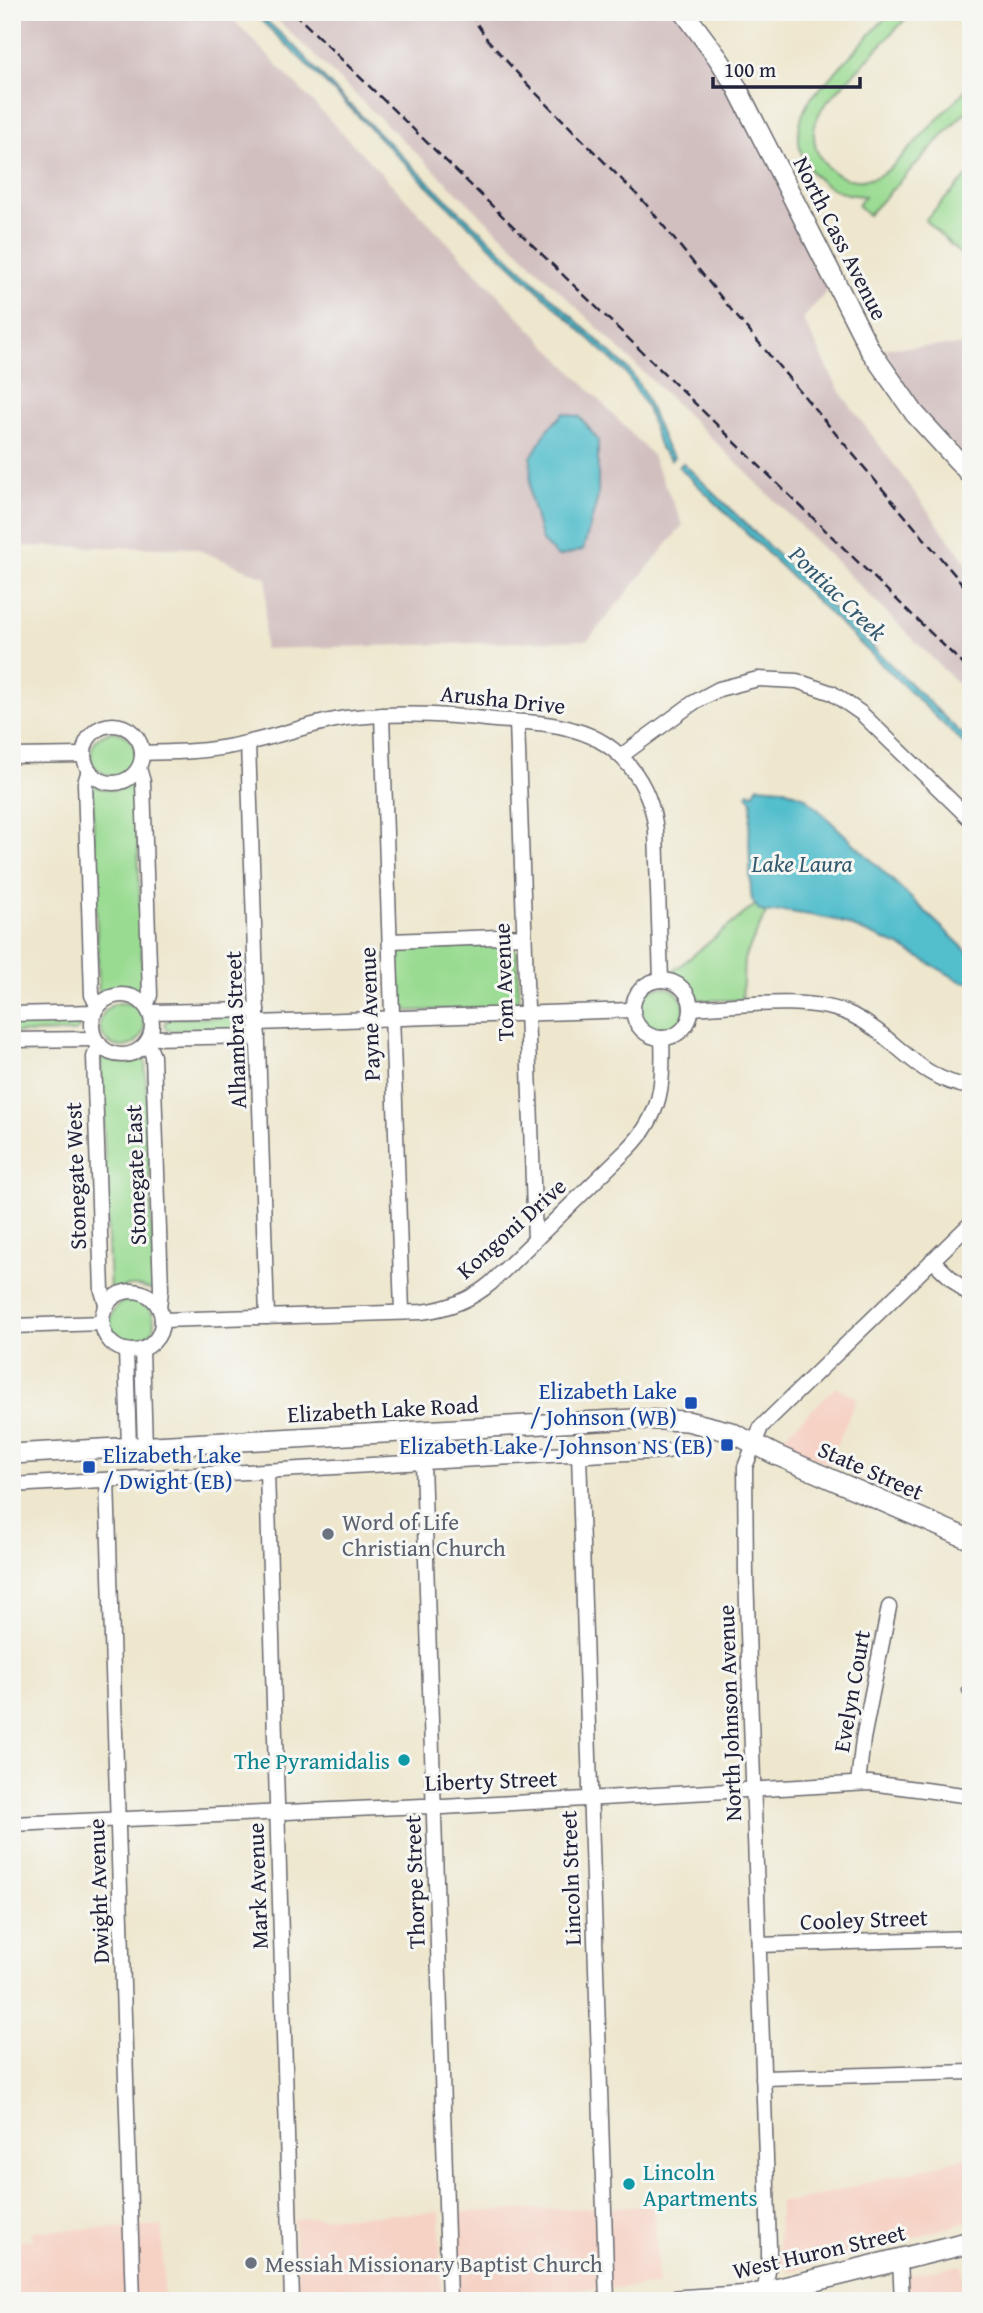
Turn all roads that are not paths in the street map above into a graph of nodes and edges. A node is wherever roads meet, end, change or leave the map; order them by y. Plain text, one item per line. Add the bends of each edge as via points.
1 (684, 12) edge
2 (971, 475) edge
3 (382, 715) junction
4 (517, 722) junction
5 (248, 743) junction
6 (142, 753) junction
7 (84, 755) junction
8 (12, 756) edge
9 (621, 756) junction
10 (139, 768) junction
11 (89, 770) junction
12 (971, 820) edge
13 (524, 936) junction
14 (390, 941) junction
15 (661, 980) junction
16 (691, 1008) junction
17 (148, 1009) junction
18 (97, 1010) junction
19 (632, 1010) junction
20 (12, 1014) edge
21 (527, 1014) junction
22 (392, 1018) junction
23 (257, 1023) junction
24 (663, 1038) junction
25 (148, 1040) junction
26 (12, 1041) edge
27 (97, 1041) junction
28 (971, 1087) edge
29 (971, 1223) edge
30 (535, 1240) junction
31 (932, 1260) junction
32 (971, 1297) edge
33 (107, 1307) junction
34 (402, 1312) junction
35 (161, 1314) junction
36 (267, 1317) junction
37 (103, 1323) junction
38 (12, 1326) edge
39 (126, 1350) junction
40 (142, 1350) junction
41 (753, 1442) junction
42 (137, 1447) junction
43 (667, 1451) dead end
44 (12, 1454) edge
45 (579, 1454) junction
46 (424, 1462) junction
47 (267, 1471) junction
48 (107, 1480) junction
49 (12, 1485) edge
50 (971, 1540) edge
51 (890, 1607) dead end
52 (858, 1783) junction
53 (754, 1789) junction
54 (971, 1796) edge
55 (590, 1799) junction
56 (435, 1806) junction
57 (278, 1812) junction
58 (118, 1819) junction
59 (12, 1824) edge
60 (971, 1938) edge
61 (759, 1945) junction
62 (971, 2072) edge
63 (763, 2078) junction
64 (971, 2242) edge
65 (900, 2260) junction
66 (763, 2297) edge
67 (133, 2301) edge
68 (292, 2301) edge
69 (449, 2301) edge
70 (607, 2301) edge
71 (677, 2301) edge
72 (902, 2301) edge

1 - 2 main road, North Cass Avenue via 736,86 870,350 915,414
3 - 4 street, Arusha Drive via 440,714
3 - 5 street, Arusha Drive via 320,723
3 - 14 street, Payne Avenue
4 - 9 street, Arusha Drive via 576,730
4 - 13 street, Tom Avenue
5 - 6 street, Arusha Drive
5 - 23 street, Alhambra Street
6 - 7 street via 132,732 109,725 89,737
6 - 10 street
7 - 8 street
7 - 11 street
9 - 12 street via 713,691 758,679 797,681 825,690 853,707
9 - 15 street, Arusha Drive via 641,782 654,820
10 - 11 street via 116,783 101,780
10 - 17 street
11 - 18 street via 85,783 92,995
13 - 14 street
13 - 21 street, Tom Avenue
14 - 22 street, Payne Avenue
15 - 16 street via 681,988
15 - 19 street via 640,989
16 - 24 street via 683,1029
16 - 28 street via 807,1004 835,1009 868,1025 927,1073
17 - 18 street via 135,998 122,995
17 - 23 street
17 - 25 street via 152,1025
18 - 20 street
18 - 27 street via 92,1025
19 - 21 street
19 - 24 street via 642,1030
21 - 22 street
21 - 30 street, Tom Avenue
22 - 23 street
22 - 34 street, Payne Avenue
23 - 25 street
23 - 36 street, Alhambra Street
24 - 30 street, Kongoni Drive via 661,1090 647,1126
25 - 27 street via 137,1052 123,1055 110,1052
25 - 35 street, Stonegate East via 153,1056
26 - 27 street
27 - 33 street, Stonegate West via 102,1291
29 - 31 street, North Johnson Avenue
30 - 34 street, Kongoni Drive via 468,1299 439,1309
31 - 32 street
31 - 41 street, North Johnson Avenue via 761,1427
33 - 35 street via 116,1296 134,1292 147,1295
33 - 37 street
34 - 36 street, Kongoni Drive
35 - 36 street, Kongoni Drive
35 - 40 street via 158,1337
37 - 38 street
37 - 39 street via 110,1340
39 - 40 street
39 - 42 street
40 - 42 street
41 - 42 main road, Elizabeth Lake Road via 709,1426 653,1419
41 - 50 main road, State Street
41 - 53 street, North Johnson Avenue via 745,1466
42 - 44 main road, Elizabeth Lake Road
43 - 45 street
45 - 46 street
45 - 55 street, Lincoln Street
46 - 47 street
46 - 56 street, Thorpe Street
47 - 48 street
47 - 57 street, Mark Avenue
48 - 49 street
48 - 58 street, Dwight Avenue
51 - 52 street, Evelyn Court
52 - 53 street, Liberty Street
52 - 54 street, Liberty Street
53 - 55 street, Liberty Street
53 - 61 street, North Johnson Avenue
55 - 56 street, Liberty Street
55 - 70 street, Lincoln Street
56 - 57 street, Liberty Street
56 - 69 street, Thorpe Street
57 - 58 street, Liberty Street
57 - 68 street, Mark Avenue
58 - 59 street, Liberty Street
58 - 67 street, Dwight Avenue
60 - 61 street, Cooley Street
61 - 63 street, North Johnson Avenue
62 - 63 street
63 - 66 street, North Johnson Avenue via 769,2266
64 - 65 highway, West Huron Street
65 - 66 highway, West Huron Street
65 - 72 street
66 - 71 highway, West Huron Street

